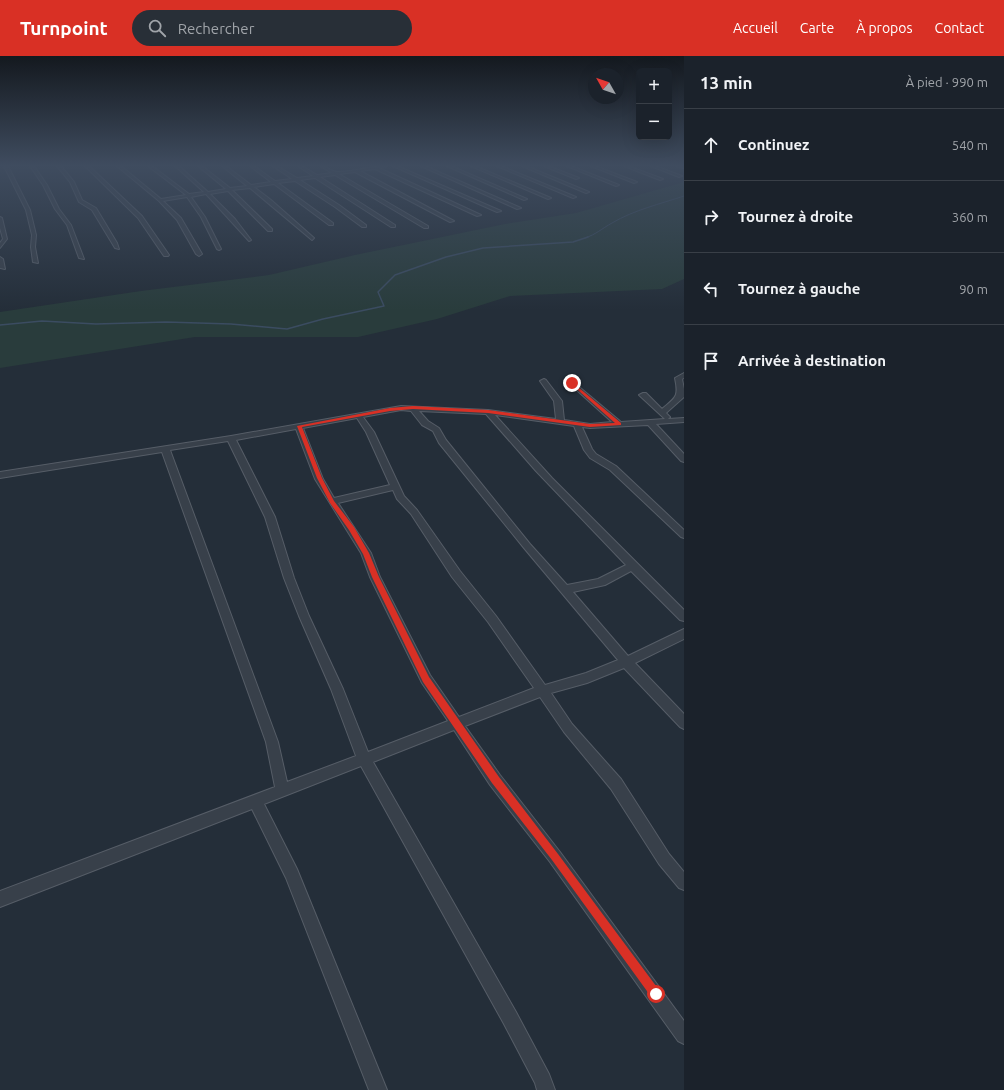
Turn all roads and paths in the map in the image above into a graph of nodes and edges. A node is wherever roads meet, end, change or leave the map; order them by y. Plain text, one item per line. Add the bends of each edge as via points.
1 (29, 214) edge
2 (61, 214) edge
3 (97, 214) edge
4 (137, 214) edge
5 (174, 214) edge
6 (201, 214) edge
7 (227, 214) edge
8 (255, 214) edge
9 (284, 214) edge
10 (318, 214) edge
11 (347, 214) edge
12 (375, 214) edge
13 (405, 214) edge
14 (439, 214) edge
15 (0, 218) edge
16 (452, 221) dead end
17 (331, 224) dead end
18 (364, 226) dead end
19 (393, 226) dead end
20 (426, 227) dead end
21 (270, 230) dead end
22 (312, 239) dead end
23 (2, 240) edge
24 (249, 240) dead end
25 (0, 247) edge
26 (117, 248) dead end
27 (219, 249) dead end
28 (198, 254) dead end
29 (166, 255) dead end
30 (82, 258) dead end
31 (0, 259) edge
32 (36, 262) dead end
33 (3, 268) dead end
34 (684, 375) edge
35 (544, 381) dead end
36 (572, 383) dead end
37 (642, 395) dead end
38 (413, 408) junction
39 (488, 412) junction
40 (662, 413) junction
41 (359, 416) junction
42 (684, 420) edge
43 (560, 421) junction
44 (670, 421) junction
45 (650, 422) junction
46 (577, 424) junction
47 (619, 424) junction
48 (299, 426) junction
49 (231, 438) junction
50 (165, 449) junction
51 (684, 459) edge
52 (0, 475) edge
53 (395, 488) junction
54 (332, 501) junction
55 (684, 535) edge
56 (632, 566) junction
57 (565, 589) junction
58 (684, 617) edge
59 (684, 634) edge
60 (626, 662) junction
61 (541, 691) junction
62 (684, 723) edge
63 (457, 724) junction
64 (364, 759) junction
65 (282, 790) junction
66 (255, 801) junction
67 (684, 883) edge
68 (0, 899) edge
69 (684, 1035) edge
70 (378, 1090) edge
71 (546, 1090) edge

1 - 32 street
2 - 30 street via 70,225
3 - 26 street
4 - 29 street
5 - 28 street
6 - 27 street
7 - 24 street
8 - 21 street
9 - 22 street
10 - 17 street
11 - 18 street
12 - 19 street
13 - 20 street
14 - 16 street
15 - 23 street
23 - 25 street
31 - 33 street
34 - 40 street via 678,378 680,397
35 - 43 street via 558,401
36 - 47 street
37 - 40 street
38 - 39 street
38 - 41 street
38 - 57 street via 425,423 436,430 442,441 527,546
39 - 43 street
39 - 56 street
40 - 44 street
41 - 48 street
41 - 53 street via 370,432
42 - 44 street
43 - 46 street
44 - 45 street
45 - 47 street
45 - 51 street
46 - 47 street
46 - 55 street via 593,456 613,468
48 - 49 street
48 - 54 street via 319,478
49 - 50 street
49 - 64 street via 270,517 289,578
50 - 52 street
50 - 65 street via 272,742
53 - 54 street
53 - 61 street via 456,574 492,619
54 - 63 street via 366,553 426,679
56 - 57 street via 601,582
56 - 58 street
57 - 60 street
59 - 60 street
60 - 61 street via 587,678
60 - 62 street
61 - 63 street
61 - 67 street via 568,728 616,784 664,859
63 - 64 street
63 - 69 street
64 - 65 street
64 - 71 street via 510,1018
65 - 66 street
66 - 68 street
66 - 70 street via 292,874

